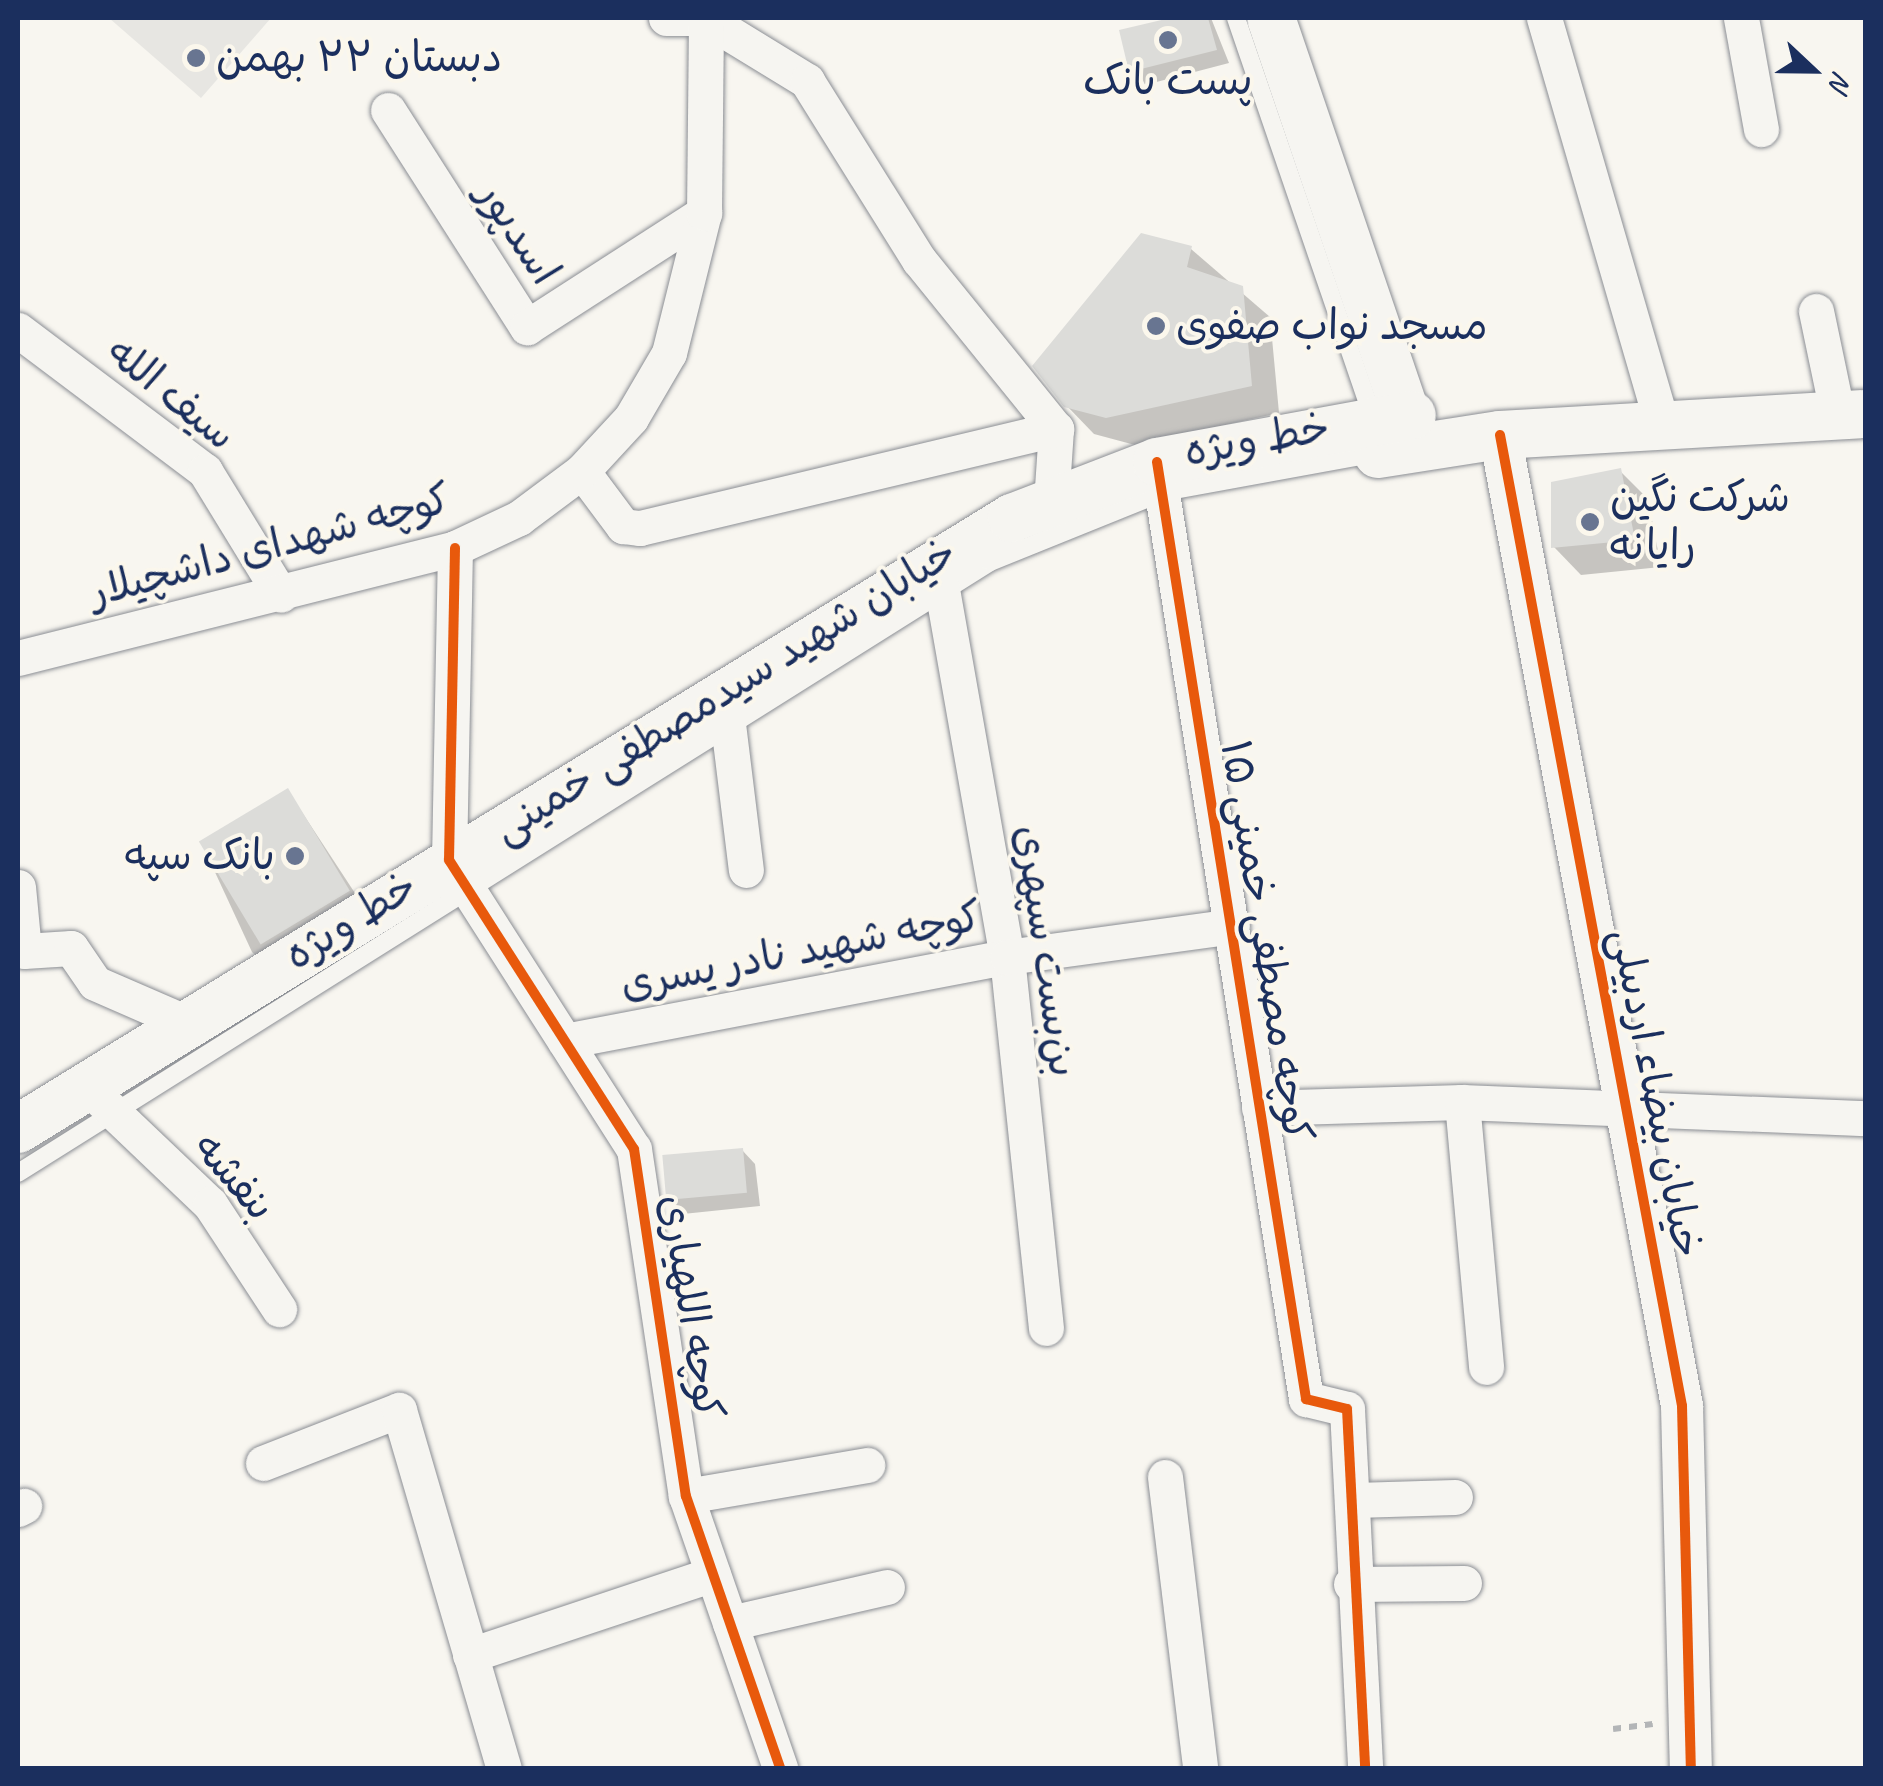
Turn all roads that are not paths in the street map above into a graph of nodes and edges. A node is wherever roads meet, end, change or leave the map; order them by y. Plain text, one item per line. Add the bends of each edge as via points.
1 (666, 18) edge
2 (712, 18) edge
3 (1236, 18) edge
4 (1271, 18) edge
5 (1544, 18) edge
6 (1741, 18) edge
7 (388, 110) dead end
8 (1760, 129) dead end
9 (704, 213) junction
10 (1816, 312) dead end
11 (18, 330) edge
12 (1852, 415) edge
13 (1662, 424) junction
14 (1056, 429) junction
15 (1395, 434) junction
16 (1500, 435) junction
17 (582, 470) junction
18 (1160, 478) junction
19 (1051, 502) junction
20 (455, 548) junction
21 (935, 575) junction
22 (282, 595) junction
23 (18, 658) edge
24 (720, 710) junction
25 (746, 870) dead end
26 (458, 874) junction
27 (18, 887) edge
28 (1232, 926) junction
29 (1007, 957) junction
30 (187, 1024) junction
31 (565, 1041) junction
32 (99, 1100) junction
33 (1462, 1102) junction
34 (1624, 1107) junction
35 (1259, 1108) junction
36 (1866, 1118) edge
37 (18, 1129) edge
38 (18, 1173) edge
39 (279, 1308) dead end
40 (1046, 1328) dead end
41 (1486, 1367) dead end
42 (264, 1463) dead end
43 (867, 1465) dead end
44 (1165, 1477) dead end
45 (686, 1496) junction
46 (1455, 1497) dead end
47 (1355, 1500) junction
48 (713, 1574) junction
49 (1464, 1583) dead end
50 (1351, 1584) junction
51 (886, 1588) dead end
52 (730, 1623) junction
53 (470, 1654) junction
54 (504, 1768) edge
55 (780, 1768) edge
56 (1200, 1768) edge
57 (1366, 1768) edge
58 (1691, 1768) edge

1 - 2 street
2 - 9 street, کوچه شهدای داشچیلار
2 - 14 street via 807,81 919,260
3 - 15 lane, خط ویژه
4 - 15 main road
5 - 13 street
6 - 8 street
7 - 9 street, اسدپور via 527,327
9 - 17 street, کوچه شهدای داشچیلار via 669,353 631,418
10 - 12 street
11 - 22 street, سیف الله via 205,470
12 - 13 main road, خیابان شهید سیدمصطفی خمینی
13 - 16 main road, خیابان شهید سیدمصطفی خمینی
14 - 17 street via 640,528 623,526
14 - 19 street
15 - 16 main road, خیابان شهید سیدمصطفی خمینی
15 - 18 main road, خیابان شهید سیدمصطفی خمینی
16 - 34 street, خیابان بیضاء اردبیلی
17 - 20 street, کوچه شهدای داشچیلار via 520,518
18 - 19 main road, خیابان شهید سیدمصطفی خمینی
18 - 21 lane, خط ویژه via 1048,534
18 - 28 street, کوچه مصطفی خمینی ۱۵
19 - 21 main road, خیابان شهید سیدمصطفی خمینی
20 - 22 street, کوچه شهدای داشچیلار
20 - 26 street
21 - 24 main road, خیابان شهید سیدمصطفی خمینی
21 - 29 street, بن‌بست سپهری
22 - 23 street, کوچه شهدای داشچیلار
24 - 25 street
24 - 26 main road, خیابان شهید سیدمصطفی خمینی
26 - 30 main road, خیابان شهید سیدمصطفی خمینی
26 - 31 street, کوچه اللهیاری
26 - 32 lane, خط ویژه
27 - 30 street via 24,951 71,948 94,983
28 - 29 street, کوچه شهید نادر یسری
28 - 35 street, کوچه مصطفی خمینی ۱۵
29 - 31 street, کوچه شهید نادر یسری
29 - 40 street, بن‌بست سپهری
30 - 32 main road, خیابان شهید سیدمصطفی خمینی
31 - 45 street, کوچه اللهیاری via 634,1149
32 - 37 main road, خیابان شهید سیدمصطفی خمینی
32 - 38 lane, خط ویژه
32 - 39 street, بنفشه via 210,1204
33 - 34 street
33 - 35 street
33 - 41 street
34 - 36 street
34 - 58 street, خیابان بیضاء اردبیلی via 1690,1470
35 - 47 street, کوچه مصطفی خمینی ۱۵ via 1306,1399 1347,1409
42 - 53 street via 399,1410
43 - 45 street
44 - 56 street
45 - 48 street, کوچه اللهیاری
46 - 47 street
47 - 50 street
48 - 52 street, کوچه اللهیاری
48 - 53 street
49 - 50 street
50 - 57 street
51 - 52 street
52 - 55 street, کوچه اللهیاری
53 - 54 street

